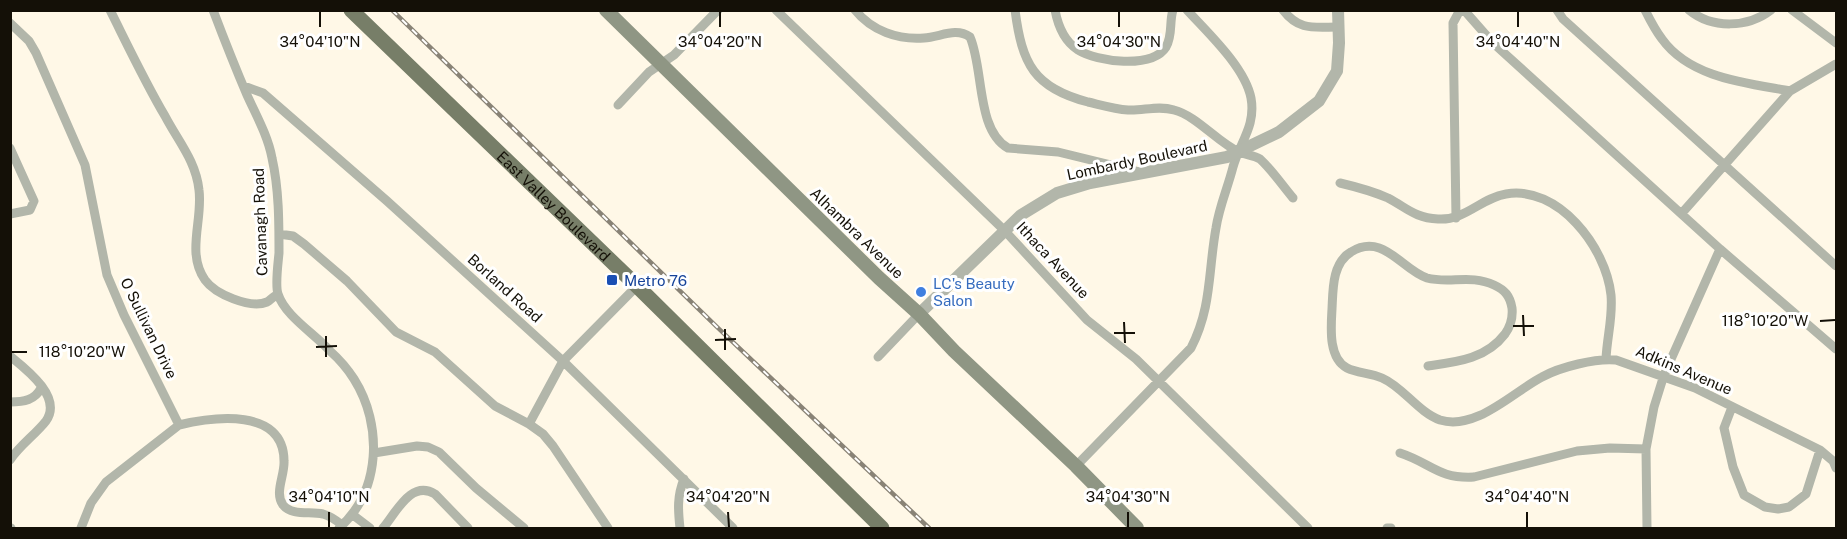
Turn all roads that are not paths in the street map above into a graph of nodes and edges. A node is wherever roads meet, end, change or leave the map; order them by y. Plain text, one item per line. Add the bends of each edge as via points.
1 (110, 10) edge
2 (213, 10) edge
3 (351, 10) edge
4 (606, 10) edge
5 (718, 10) edge
6 (776, 10) edge
7 (855, 10) edge
8 (1016, 10) edge
9 (1054, 10) edge
10 (1173, 10) edge
11 (1186, 10) edge
12 (1283, 10) edge
13 (1338, 10) edge
14 (1462, 10) edge
15 (1557, 10) edge
16 (1645, 10) edge
17 (1689, 10) edge
18 (1771, 10) edge
19 (1792, 10) edge
20 (10, 23) edge
21 (1338, 27) junction
22 (1836, 43) edge
23 (661, 64) junction
24 (1836, 64) edge
25 (244, 86) junction
26 (1790, 91) junction
27 (618, 105) dead end
28 (10, 148) edge
29 (1238, 152) junction
30 (1725, 164) junction
31 (1144, 173) junction
32 (1340, 183) dead end
33 (1293, 198) dead end
34 (1682, 213) junction
35 (10, 214) edge
36 (1456, 218) junction
37 (1005, 231) junction
38 (279, 234) junction
39 (1720, 249) junction
40 (1836, 266) edge
41 (637, 286) junction
42 (278, 294) junction
43 (919, 314) junction
44 (1835, 344) edge
45 (10, 356) edge
46 (878, 357) dead end
47 (1606, 359) junction
48 (563, 361) junction
49 (1428, 366) dead end
50 (1664, 375) junction
51 (1158, 380) junction
52 (41, 388) junction
53 (10, 402) edge
54 (1732, 407) junction
55 (529, 424) junction
56 (179, 425) junction
57 (1646, 449) junction
58 (1820, 450) junction
59 (374, 453) junction
60 (1400, 453) dead end
61 (10, 460) edge
62 (1076, 466) junction
63 (1836, 468) edge
64 (684, 479) junction
65 (353, 515) junction
66 (340, 527) edge
67 (81, 528) edge
68 (370, 528) edge
69 (383, 528) edge
70 (468, 528) edge
71 (524, 528) edge
72 (608, 528) edge
73 (680, 528) edge
74 (734, 528) edge
75 (882, 528) edge
76 (1137, 528) edge
77 (1308, 528) edge
78 (1647, 528) edge

1 - 42 street via 195,169 200,212 195,252 206,282 234,300 266,302
2 - 25 street, Cavanagh Road
3 - 41 main road, East Valley Boulevard
4 - 23 main road, Alhambra Avenue
5 - 23 street
6 - 37 street, Ithaca Avenue
7 - 31 street via 874,27 894,35 925,38 959,32 970,37 976,50 989,126 1008,148 1058,152
8 - 29 street via 1028,61 1049,87 1070,97 1130,111 1175,110
9 - 10 street via 1065,38 1077,50 1123,61 1158,56 1167,46
11 - 29 street via 1227,53 1251,96 1249,132
12 - 21 street via 1295,24
13 - 21 street, Lombardy Boulevard
14 - 34 street via 1493,43
14 - 36 street via 1453,23
15 - 30 street
16 - 26 street via 1662,40 1692,65 1729,79
17 - 18 street via 1702,19 1729,23 1749,23
19 - 22 street
20 - 56 street, O Sullivan Drive via 36,53 85,165 106,275
21 - 29 street, Lombardy Boulevard via 1337,72 1319,101 1279,132
23 - 27 street
23 - 43 main road, Alhambra Avenue
24 - 26 street
25 - 38 street, Cavanagh Road via 272,157
25 - 48 street, Borland Road via 263,93
26 - 30 street
28 - 35 street via 34,201 30,210
29 - 31 street, Lombardy Boulevard
29 - 33 street via 1259,158
29 - 51 street via 1216,227 1201,328 1191,348
30 - 34 street
30 - 40 street
31 - 37 street, Lombardy Boulevard via 1057,193 1034,206
32 - 36 street via 1366,189 1425,218
34 - 39 street
36 - 47 street via 1491,198 1522,193 1541,198 1568,214 1590,239 1606,270 1612,309
37 - 43 street, Lombardy Boulevard
37 - 51 street, Ithaca Avenue via 1087,320
38 - 42 street, Cavanagh Road
38 - 55 street via 293,236 304,244 396,332 435,352 495,406
39 - 44 street
39 - 50 street
41 - 48 street
41 - 75 main road, East Valley Boulevard
42 - 59 street, Cavanagh Road via 286,308 328,348 354,380 370,417
43 - 46 street, Lombardy Boulevard
43 - 62 main road, Alhambra Avenue
45 - 52 street via 37,379
47 - 49 street, Adkins Avenue via 1552,372 1484,413 1454,422 1432,416 1384,379 1347,368 1337,358 1333,345 1334,285 1338,266 1346,255 1357,248 1373,247 1398,257 1429,279 1478,280 1505,291 1513,312 1510,327 1499,342 1483,354 1463,361
47 - 50 street, Adkins Avenue
48 - 55 street
48 - 64 street, Borland Road
50 - 54 street, Adkins Avenue
50 - 57 street
51 - 62 street
51 - 77 street, Ithaca Avenue
52 - 53 street via 29,400
52 - 61 street via 50,402 50,412
54 - 58 street, Adkins Avenue
54 - 58 street via 1724,428 1733,467 1744,495 1765,507 1789,507 1806,494
55 - 72 street via 553,446
56 - 66 street via 236,418 268,429 281,446 285,460 279,494 282,503 288,510 324,514 335,519
56 - 67 street via 106,482 91,503
57 - 60 street via 1577,451 1461,478 1438,472
57 - 78 street
58 - 63 street, Adkins Avenue
59 - 65 street, Cavanagh Road via 369,481
59 - 71 street via 417,446 439,452
62 - 76 main road, Alhambra Avenue
64 - 73 street via 678,503
64 - 74 street, Borland Road
65 - 66 street
65 - 68 street
69 - 70 street via 409,495 422,490 435,494

